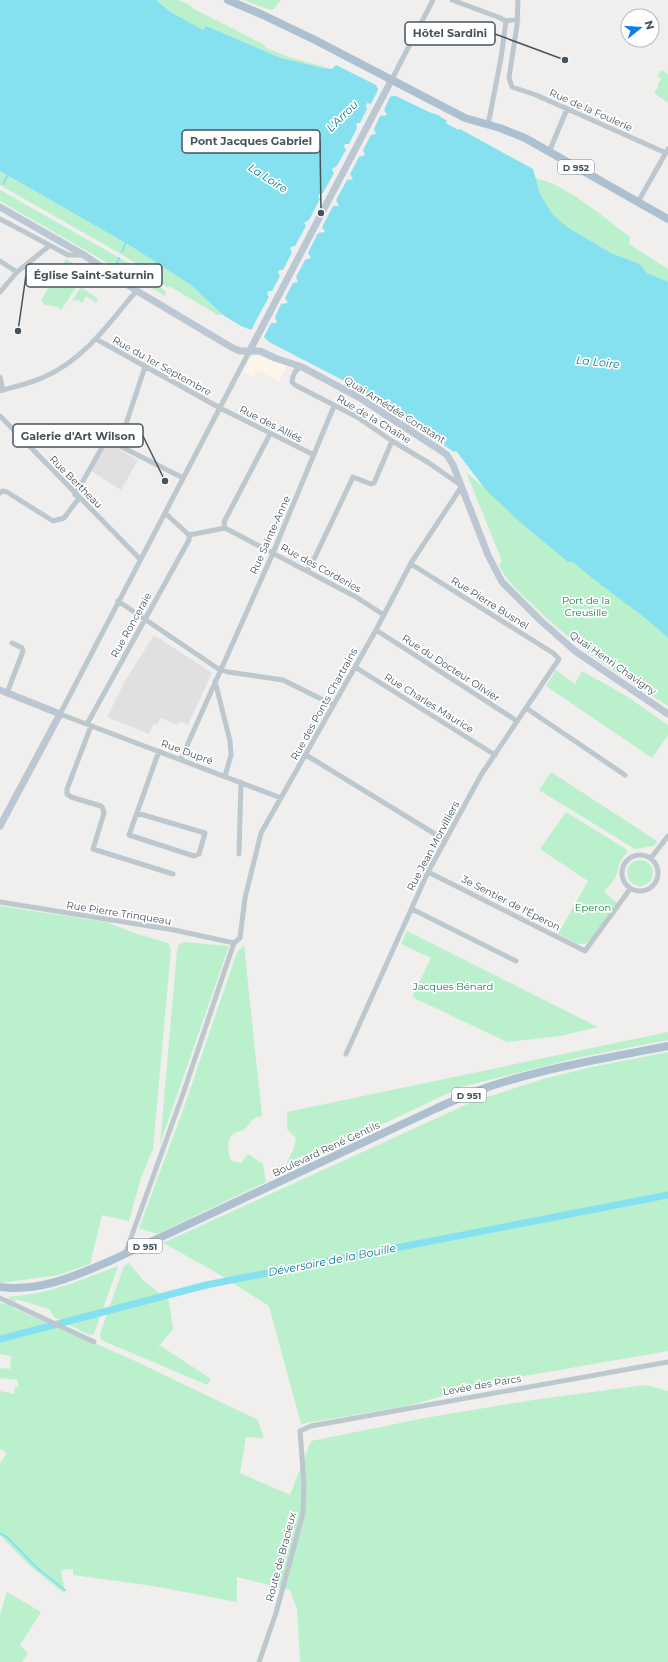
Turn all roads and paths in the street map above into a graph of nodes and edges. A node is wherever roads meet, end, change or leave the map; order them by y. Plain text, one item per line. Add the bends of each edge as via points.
1 (228, 0) edge
2 (433, 0) edge
3 (452, 0) edge
4 (518, 0) edge
5 (518, 19) junction
6 (506, 21) junction
7 (392, 79) junction
8 (567, 109) junction
9 (488, 125) junction
10 (667, 151) edge
11 (549, 152) junction
12 (638, 202) junction
13 (0, 207) edge
14 (0, 219) edge
15 (668, 219) edge
16 (49, 246) junction
17 (84, 255) junction
18 (0, 260) edge
19 (17, 272) junction
20 (137, 291) junction
21 (0, 292) edge
22 (96, 339) junction
23 (249, 352) junction
24 (145, 367) junction
25 (302, 367) junction
26 (0, 377) edge
27 (2, 390) edge
28 (334, 406) junction
29 (220, 408) junction
30 (0, 416) edge
31 (270, 434) junction
32 (392, 441) junction
33 (116, 444) junction
34 (314, 455) junction
35 (183, 478) junction
36 (462, 486) junction
37 (0, 493) edge
38 (77, 496) junction
39 (165, 513) junction
40 (225, 528) junction
41 (189, 535) junction
42 (273, 552) junction
43 (140, 559) junction
44 (411, 564) junction
45 (307, 571) junction
46 (118, 601) junction
47 (384, 614) junction
48 (144, 619) junction
49 (376, 630) junction
50 (12, 644) dead end
51 (559, 658) joint
52 (354, 667) junction
53 (220, 669) junction
54 (215, 681) junction
55 (4, 692) edge
56 (333, 705) junction
57 (526, 708) junction
58 (60, 714) junction
59 (668, 714) edge
60 (517, 721) junction
61 (89, 725) junction
62 (159, 751) junction
63 (306, 755) junction
64 (495, 755) junction
65 (181, 759) junction
66 (624, 775) dead end
67 (225, 776) junction
68 (241, 782) junction
69 (281, 798) junction
70 (137, 813) junction
71 (0, 826) edge
72 (668, 836) edge
73 (445, 840) junction
74 (239, 854) dead end
75 (651, 858) junction
76 (428, 872) junction
77 (173, 874) dead end
78 (630, 889) junction
79 (0, 902) edge
80 (412, 909) junction
81 (234, 943) junction
82 (516, 962) dead end
83 (668, 1046) edge
84 (346, 1054) dead end
85 (125, 1255) junction
86 (0, 1288) edge
87 (0, 1298) edge
88 (94, 1342) dead end
89 (668, 1362) edge
90 (300, 1431) joint
91 (259, 1662) edge

1 - 7 main road, D 952
2 - 7 street
3 - 6 street
4 - 5 street
5 - 6 street
5 - 8 street, Rue de la Foulerie via 510,84 514,88
6 - 9 street
7 - 9 main road, D 952 via 466,118
7 - 23 main road
8 - 10 street, Rue de la Foulerie
8 - 11 street
9 - 11 main road, D 952 via 514,133
10 - 12 street
11 - 12 main road, D 952
12 - 15 main road, D 952
13 - 17 main road, Quai Amédée Constant
14 - 16 street
16 - 17 street via 68,255
16 - 19 street
17 - 20 main road, Quai Amédée Constant
18 - 19 street
19 - 21 street
20 - 22 street
20 - 23 main road, Quai Amédée Constant via 231,347
22 - 24 street, Rue du 1er Septembre
22 - 27 street via 53,373
23 - 25 main road, Quai Amédée Constant via 260,351
23 - 29 street
24 - 29 street, Rue du 1er Septembre
24 - 33 street via 125,427
25 - 28 street, Rue de la Chaîne via 297,370 292,382
25 - 36 main road, Quai Amédée Constant via 360,398 447,455
26 - 27 street
28 - 32 street, Rue de la Chaîne via 357,417
28 - 34 street, Rue Sainte-Anne
29 - 31 street, Rue des Alliés
29 - 35 street
30 - 38 street, Rue Bertheau
31 - 34 street, Rue des Alliés
31 - 40 street via 224,522
32 - 36 street, Rue de la Chaîne
32 - 45 street via 374,483 353,477
33 - 35 street
33 - 38 street via 104,444
34 - 42 street, Rue Sainte-Anne
35 - 39 street
36 - 44 street, Rue des Ponts Chartrains
36 - 59 main road, Quai Henri Chavigny via 495,571 510,591 575,651
37 - 38 street via 7,492 53,521 64,518
38 - 43 street, Rue Bertheau
39 - 41 street
39 - 43 street
40 - 41 street
40 - 42 street, Rue des Corderies
41 - 48 street, Rue Ronceraie via 189,540
42 - 45 street, Rue des Corderies
42 - 53 street, Rue Sainte-Anne
43 - 46 street
44 - 47 street, Rue des Ponts Chartrains
44 - 51 street, Rue Pierre Busnel
45 - 47 street, Rue des Corderies
46 - 48 street
46 - 58 street
47 - 49 street, Rue des Ponts Chartrains
48 - 53 street
48 - 61 street, Rue Ronceraie
49 - 52 street, Rue des Ponts Chartrains
49 - 60 street, Rue du Docteur Olivier
50 - 55 street via 23,651
51 - 57 street, Rue Jean Morvilliers
52 - 56 street, Rue des Ponts Chartrains
52 - 64 street, Rue Charles Maurice
53 - 54 street, Rue Sainte-Anne
53 - 56 street via 283,680
54 - 65 street, Rue Sainte-Anne
54 - 67 street via 230,741 231,755
55 - 58 main road
56 - 63 street, Rue des Ponts Chartrains
57 - 60 street, Rue Jean Morvilliers
57 - 66 street
58 - 61 street, Rue Dupré
58 - 71 main road
60 - 64 street, Rue Jean Morvilliers
61 - 62 street, Rue Dupré
61 - 77 street, Rue Ronceraie via 67,789 71,797 101,806 103,809 93,849
62 - 65 street, Rue Dupré
62 - 70 street
63 - 69 street, Rue des Ponts Chartrains
63 - 73 street
64 - 73 street, Rue Jean Morvilliers
65 - 67 street, Rue Dupré
67 - 68 street, Rue Dupré
68 - 69 street, Rue Dupré
68 - 74 street
69 - 81 street, Rue des Ponts Chartrains via 261,833 245,898 240,938
70 - 70 street via 129,835 194,856 199,854 205,833
72 - 75 street
73 - 76 street, Rue Jean Morvilliers
75 - 78 street via 658,869 657,881 648,890
75 - 78 street via 635,855 625,862 621,873 625,885
76 - 78 street, 3e Sentier de l'Éperon via 585,951
76 - 80 street, Rue Jean Morvilliers
79 - 81 street, Rue Pierre Trinqueau via 166,929
80 - 82 street
80 - 84 street, Rue Jean Morvilliers
81 - 85 street, Rue des Ponts Chartrains
83 - 85 main road, Boulevard René Gentils / D 951 via 579,1063 484,1089 430,1111
85 - 86 main road, Boulevard René Gentils / D 951 via 42,1286
87 - 88 street
89 - 90 street, Levée des Parcs via 311,1426
90 - 91 street, Route de Bracieux via 304,1483 302,1513 276,1613

